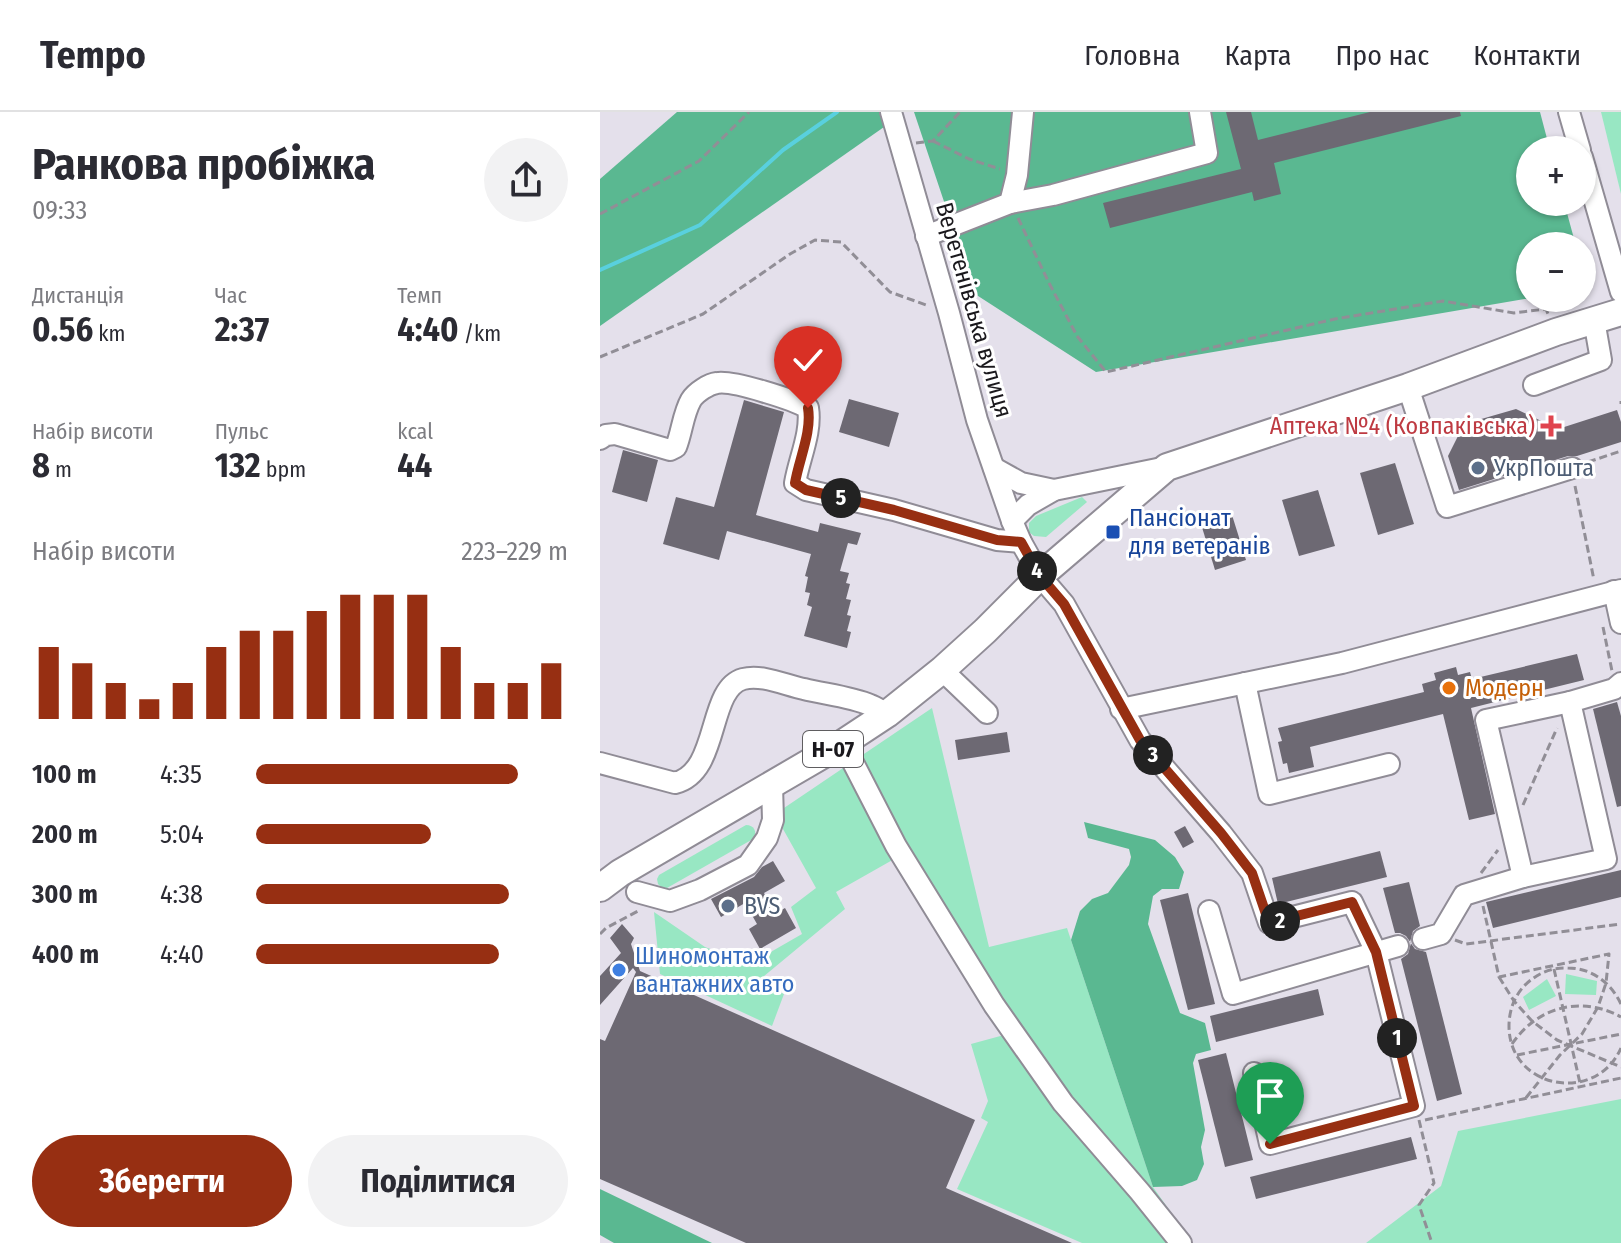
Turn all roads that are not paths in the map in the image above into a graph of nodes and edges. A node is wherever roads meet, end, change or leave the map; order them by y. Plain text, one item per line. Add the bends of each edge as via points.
1 (891, 112) edge
2 (1023, 112) edge
3 (1200, 112) edge
4 (1569, 112) edge
5 (1576, 136) edge
6 (1010, 203) junction
7 (1596, 205) edge
8 (926, 236) junction
9 (1621, 292) edge
10 (1621, 312) edge
11 (1594, 320) junction
12 (1534, 385) dead end
13 (1408, 387) junction
14 (600, 439) edge
15 (1167, 467) junction
16 (994, 468) junction
17 (1572, 468) road end
18 (1054, 490) junction
19 (1012, 521) junction
20 (1021, 542) junction
21 (1040, 576) junction
22 (1617, 590) edge
23 (1621, 623) edge
24 (942, 670) junction
25 (1245, 683) junction
26 (1621, 683) edge
27 (1570, 702) junction
28 (1121, 709) junction
29 (987, 713) dead end
30 (887, 714) junction
31 (843, 743) junction
32 (600, 763) edge
33 (1389, 764) dead end
34 (772, 785) junction
35 (1523, 877) junction
36 (600, 888) edge
37 (639, 900) road end
38 (1209, 911) dead end
39 (1432, 936) road end
40 (1398, 946) dead end
41 (1376, 952) junction
42 (1254, 1073) dead end
43 (1181, 1243) edge

1 - 8 street, Веретенівська вулиця
2 - 6 street
3 - 6 street via 1207,153
4 - 5 street
6 - 8 street
7 - 9 street
8 - 16 street, Веретенівська вулиця
10 - 11 main road, Н-07
11 - 12 street via 1601,360
11 - 13 main road, Н-07
13 - 15 main road, Н-07
13 - 17 street via 1447,507
14 - 20 street via 615,434 670,450 681,436 693,397 718,383 740,385 808,408 810,420 795,483 806,490
15 - 18 street
15 - 21 main road, Н-07
16 - 18 street via 1021,483
16 - 19 street, Веретенівська вулиця
18 - 19 street
19 - 20 street, Веретенівська вулиця
20 - 21 street, Веретенівська вулиця
21 - 24 main road, Н-07
21 - 28 street, Веретенівська вулиця via 1064,604
22 - 23 street
22 - 25 street via 1342,663
24 - 29 street
24 - 30 main road, Н-07
25 - 28 street
25 - 33 street via 1269,794
26 - 27 street
27 - 35 street via 1606,859
27 - 35 street via 1486,720
28 - 41 street, Веретенівська вулиця via 1140,740 1252,873 1269,923 1352,902
30 - 31 main road, Н-07
30 - 32 street via 870,704 743,679 723,698 708,747 685,781 675,783
31 - 34 main road, Н-07
31 - 43 street via 896,846 994,1005 1063,1103
34 - 36 main road, Н-07
34 - 37 street via 773,820 748,865 670,901
35 - 39 street via 1464,895
38 - 41 street via 1233,994
40 - 41 street
41 - 42 street via 1417,1113 1270,1144

